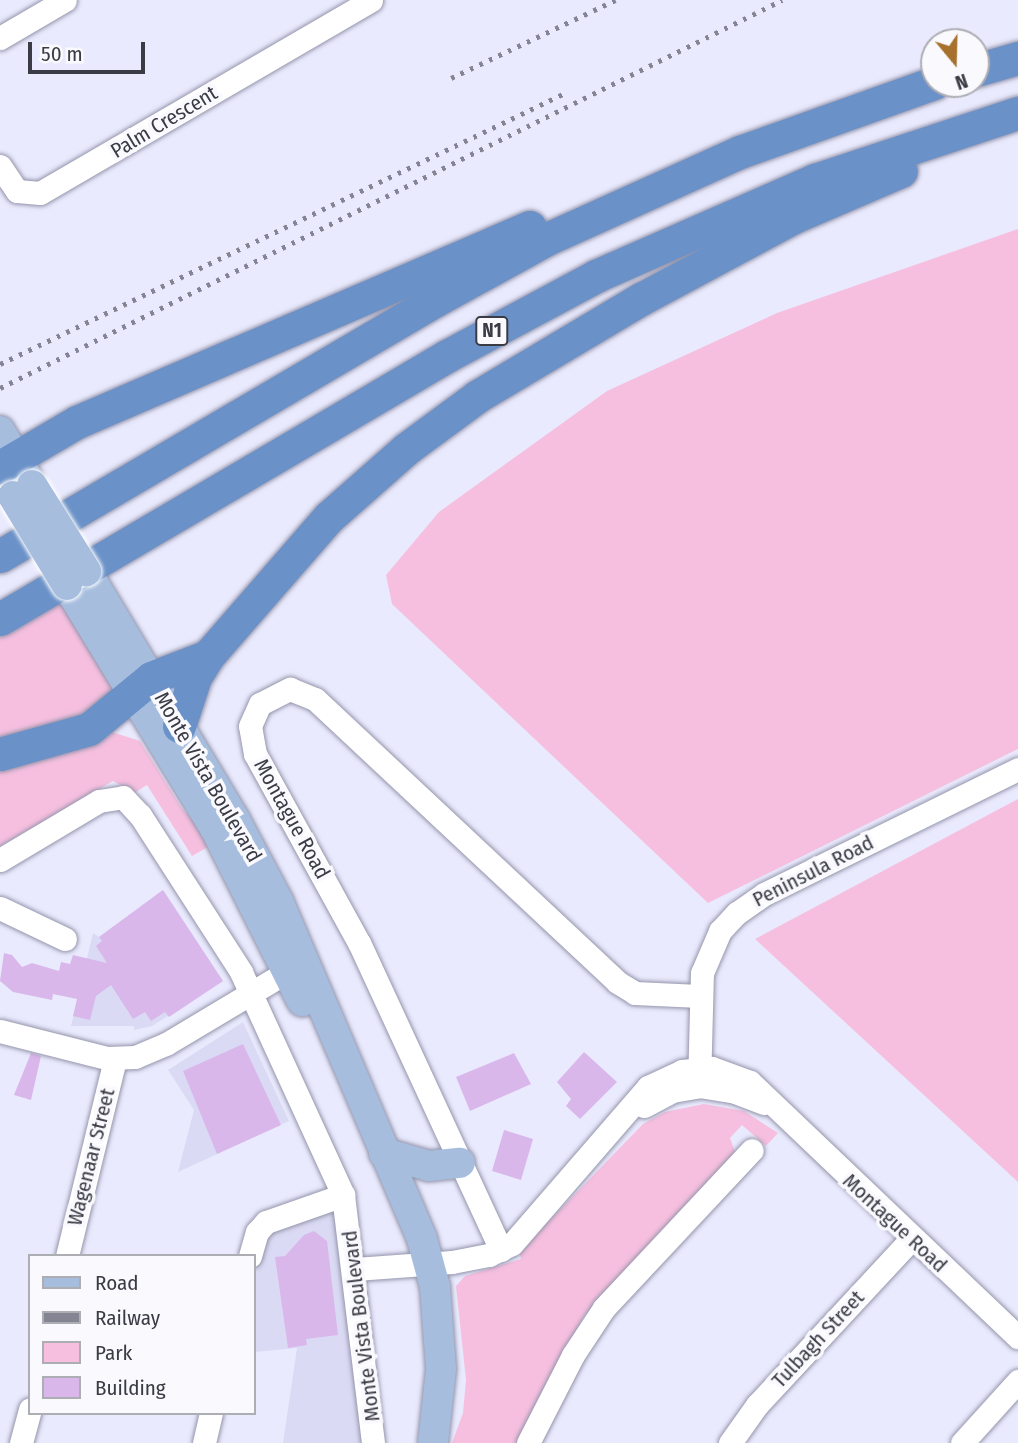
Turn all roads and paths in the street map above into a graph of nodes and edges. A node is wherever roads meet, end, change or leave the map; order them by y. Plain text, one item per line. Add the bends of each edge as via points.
1 (65, 0) edge
2 (371, 0) edge
3 (0, 38) edge
4 (1018, 58) edge
5 (990, 66) edge
6 (920, 88) edge
7 (1018, 113) edge
8 (813, 122) junction
9 (1018, 127) edge
10 (0, 166) edge
11 (10, 468) edge
12 (0, 556) edge
13 (0, 619) edge
14 (208, 656) junction
15 (141, 686) junction
16 (179, 726) junction
17 (0, 754) edge
18 (1018, 769) edge
19 (0, 860) edge
20 (0, 908) edge
21 (296, 937) junction
22 (65, 939) dead end
23 (288, 971) junction
24 (253, 992) junction
25 (699, 996) junction
26 (0, 1031) edge
27 (115, 1059) junction
28 (699, 1077) junction
29 (369, 1114) junction
30 (752, 1150) dead end
31 (384, 1153) junction
32 (460, 1163) junction
33 (343, 1195) junction
34 (911, 1239) junction
35 (501, 1250) junction
36 (67, 1254) edge
37 (251, 1254) edge
38 (430, 1264) junction
39 (355, 1269) junction
40 (1018, 1337) edge
41 (1018, 1381) edge
42 (28, 1415) edge
43 (211, 1415) edge
44 (21, 1443) edge
45 (204, 1443) edge
46 (373, 1443) edge
47 (433, 1443) edge
48 (528, 1443) edge
49 (730, 1443) edge
50 (962, 1443) edge

1 - 3 street
2 - 10 street, Palm Crescent via 40,193 17,191
4 - 5 highway
6 - 8 highway
7 - 13 highway, N1 via 808,183 583,282 447,356
8 - 11 highway via 686,159 77,422
8 - 12 highway via 649,191 497,265
9 - 14 highway via 941,154 786,221 641,299 478,396 406,449 329,517
11 - 15 main road, Monte Vista Boulevard, bridge
14 - 15 highway
14 - 16 highway via 195,677
15 - 16 main road, Monte Vista Boulevard
15 - 17 highway via 89,730
15 - 23 main road, Monte Vista Boulevard
16 - 21 main road, Monte Vista Boulevard
18 - 25 street, Peninsula Road via 764,894 737,913 707,957
19 - 24 street, Monte Vista Boulevard via 107,797 123,797
20 - 22 street
21 - 23 street via 295,958
21 - 29 main road, Monte Vista Boulevard
23 - 24 street
23 - 29 main road, Monte Vista Boulevard via 339,1072
24 - 27 street via 156,1049
24 - 33 street, Monte Vista Boulevard
25 - 28 street, Peninsula Road
25 - 32 street, Montague Road via 649,995 625,988 315,699 301,690 271,695 260,704 250,726 255,754 359,943
26 - 27 street
27 - 36 street, Wagenaar Street
28 - 34 street, Montague Road via 724,1070 750,1082
28 - 35 street via 615,1126 523,1233
29 - 31 main road, Monte Vista Boulevard
30 - 48 street via 604,1308 573,1355
31 - 32 main road via 429,1166
31 - 38 main road, Monte Vista Boulevard
32 - 35 street, Montague Road
33 - 37 street via 266,1222 257,1232
33 - 39 street, Monte Vista Boulevard
34 - 40 street, Montague Road
34 - 49 street, Tulbagh Street via 757,1405
35 - 38 street
38 - 39 street
38 - 47 main road, Monte Vista Boulevard via 441,1369
39 - 46 street, Monte Vista Boulevard
41 - 50 street
42 - 44 street
43 - 45 street

